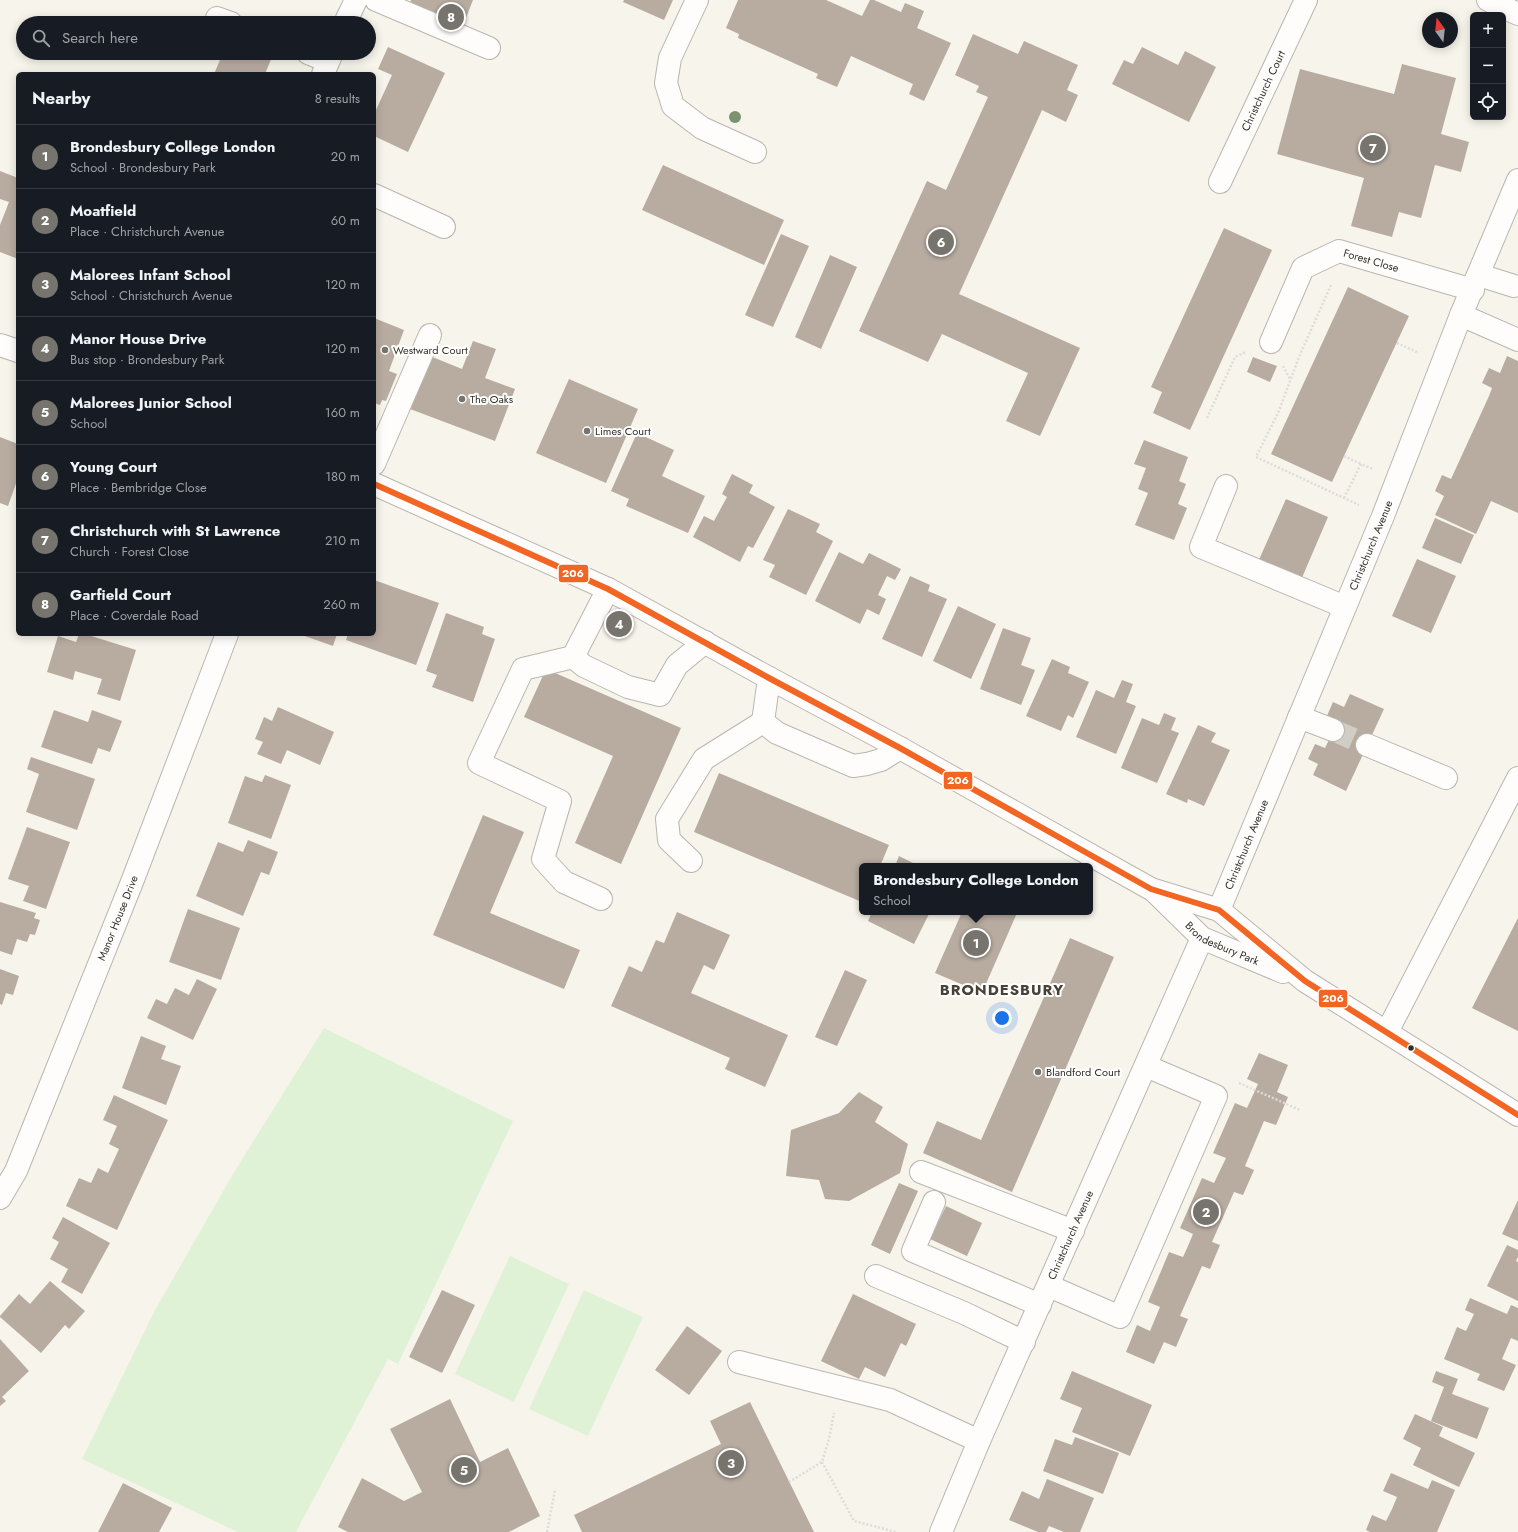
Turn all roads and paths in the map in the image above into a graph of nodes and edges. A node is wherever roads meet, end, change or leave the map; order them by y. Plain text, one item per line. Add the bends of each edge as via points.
1 (356, 0) edge
2 (376, 0) edge
3 (697, 0) edge
4 (1306, 0) edge
5 (1488, 0) edge
6 (1518, 14) edge
7 (348, 16) edge
8 (489, 48) dead end
9 (754, 152) dead end
10 (1518, 180) edge
11 (1220, 182) dead end
12 (376, 196) edge
13 (444, 226) dead end
14 (1339, 251) junction
15 (1476, 282) junction
16 (1514, 286) dead end
17 (1461, 316) junction
18 (430, 335) dead end
19 (1518, 340) edge
20 (1271, 342) junction
21 (1397, 343) dead end
22 (0, 345) edge
23 (16, 350) edge
24 (1419, 353) dead end
25 (1290, 380) junction
26 (1206, 418) dead end
27 (1344, 456) dead end
28 (376, 459) edge
29 (1361, 464) junction
30 (1369, 467) dead end
31 (376, 485) edge
32 (1226, 486) dead end
33 (1344, 498) junction
34 (1383, 516) junction
35 (608, 589) junction
36 (1345, 607) junction
37 (226, 636) edge
38 (705, 642) junction
39 (573, 657) junction
40 (769, 678) junction
41 (1299, 717) junction
42 (763, 722) junction
43 (1333, 730) tunnel mouth
44 (1367, 745) tunnel mouth
45 (900, 748) junction
46 (1446, 778) dead end
47 (1518, 778) edge
48 (691, 861) dead end
49 (1151, 889) junction
50 (601, 899) dead end
51 (1219, 910) junction
52 (1202, 938) junction
53 (1304, 980) junction
54 (1387, 1032) junction
55 (1146, 1066) junction
56 (1518, 1115) edge
57 (921, 1172) dead end
58 (0, 1198) edge
59 (934, 1202) dead end
60 (1073, 1231) junction
61 (876, 1276) dead end
62 (1044, 1296) junction
63 (1024, 1342) junction
64 (739, 1362) dead end
65 (838, 1387) junction
66 (979, 1441) junction
67 (822, 1462) junction
68 (790, 1482) dead end
69 (555, 1490) dead end
70 (547, 1532) edge
71 (896, 1532) edge
72 (941, 1532) edge

1 - 7 street
2 - 8 street
3 - 9 street via 670,58 666,83 673,106 702,128
4 - 11 street, Christchurch Court
5 - 6 street
10 - 15 street, Christchurch Avenue
12 - 13 street
14 - 15 street, Forest Close
14 - 20 street, Forest Close via 1303,268
14 - 25 path via 1332,283
15 - 16 street, Forest Close
15 - 17 street, Christchurch Avenue
17 - 19 street
17 - 34 street, Christchurch Avenue
18 - 28 street
20 - 25 path
20 - 26 path via 1235,357
21 - 24 path
22 - 23 street
25 - 33 path via 1278,413 1256,457
27 - 29 path
29 - 30 path
29 - 33 path
31 - 35 street, Brondesbury Park
32 - 36 street via 1201,547
33 - 34 path
34 - 36 street, Christchurch Avenue
35 - 38 street, Brondesbury Park
35 - 39 street
36 - 41 street, Christchurch Avenue
37 - 58 street, Manor House Drive via 132,882 16,1171
38 - 39 street via 677,665 660,695 628,687 584,666
38 - 40 street, Brondesbury Park
39 - 50 street via 523,669 479,763 560,801 543,859 564,882
40 - 42 street
40 - 45 street, Brondesbury Park
41 - 43 street
41 - 51 street, Christchurch Avenue
42 - 45 street via 777,733 853,766 881,760
42 - 48 street via 704,759 667,819 668,840
44 - 46 street
45 - 49 street, Brondesbury Park
47 - 54 street
49 - 51 street, Brondesbury Park
49 - 52 street, Brondesbury Park
51 - 53 street, Brondesbury Park
52 - 53 street, Brondesbury Park
52 - 55 street, Christchurch Avenue
53 - 54 street, Brondesbury Park
54 - 56 street, Brondesbury Park
55 - 60 street, Christchurch Avenue
55 - 62 street via 1216,1096 1120,1317
57 - 60 street
59 - 62 street via 913,1251
60 - 62 street, Christchurch Avenue
61 - 63 street via 964,1312
62 - 63 street, Christchurch Avenue
63 - 66 street, Christchurch Avenue
64 - 65 street
65 - 66 street via 890,1400
65 - 67 path via 829,1439
66 - 72 street, Christchurch Avenue
67 - 68 path
67 - 71 path via 854,1521
69 - 70 path

